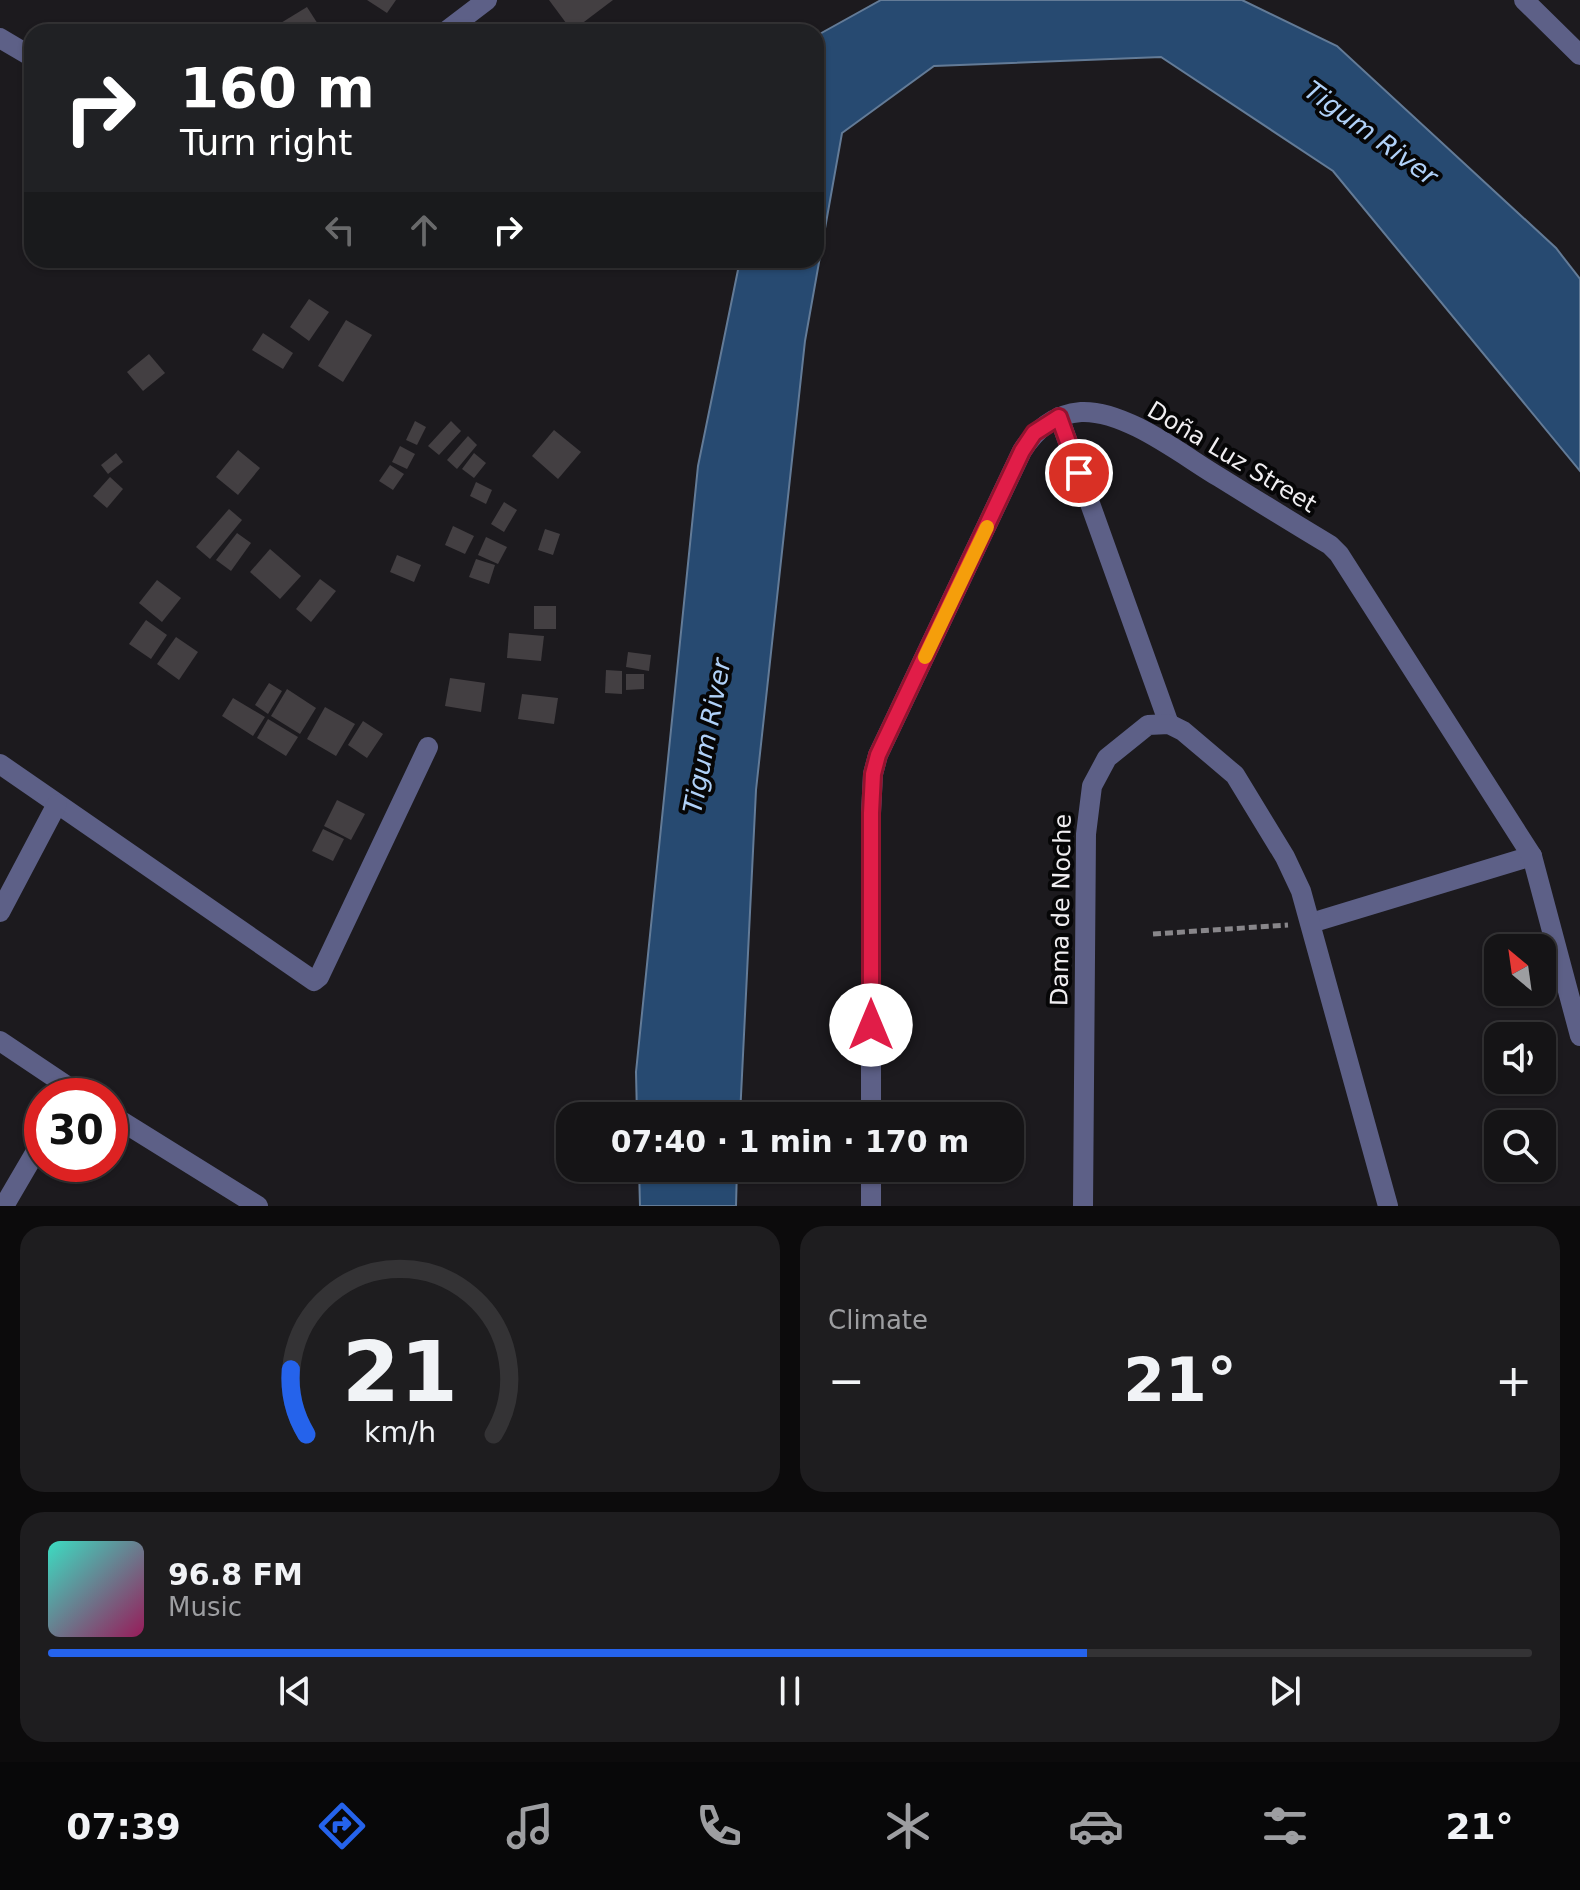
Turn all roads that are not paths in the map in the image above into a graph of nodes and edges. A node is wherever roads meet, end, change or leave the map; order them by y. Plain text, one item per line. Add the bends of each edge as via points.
1 (487, 0) edge
2 (1524, 0) edge
3 (460, 24) edge
4 (0, 38) edge
5 (24, 52) edge
6 (1580, 55) edge
7 (1059, 417) junction
8 (1169, 724) junction
9 (428, 747) dead end
10 (0, 764) edge
11 (57, 804) junction
12 (1532, 856) junction
13 (0, 912) edge
14 (1311, 923) junction
15 (1580, 1036) edge
16 (0, 1041) edge
17 (52, 1078) edge
18 (871, 1102) edge
19 (128, 1125) edge
20 (24, 1176) edge
21 (871, 1182) edge
22 (10, 1204) edge
23 (258, 1206) edge
24 (871, 1206) edge
25 (1083, 1206) edge
26 (1388, 1206) edge

1 - 3 street
2 - 6 street
4 - 5 street
7 - 8 street
7 - 12 street, Doña Luz Street via 1104,414 1143,431 1330,545
7 - 18 street via 1034,433 1022,451 878,755 873,774
8 - 14 street via 1245,787 1293,873
8 - 25 street, Dama de Noche via 1148,725 1135,734 1107,758 1092,786 1086,834
9 - 11 street via 314,981
10 - 11 street
11 - 13 street
12 - 14 street
12 - 15 street, Doña Luz Street
14 - 26 street
16 - 17 street
19 - 23 street
20 - 22 street
21 - 24 street

